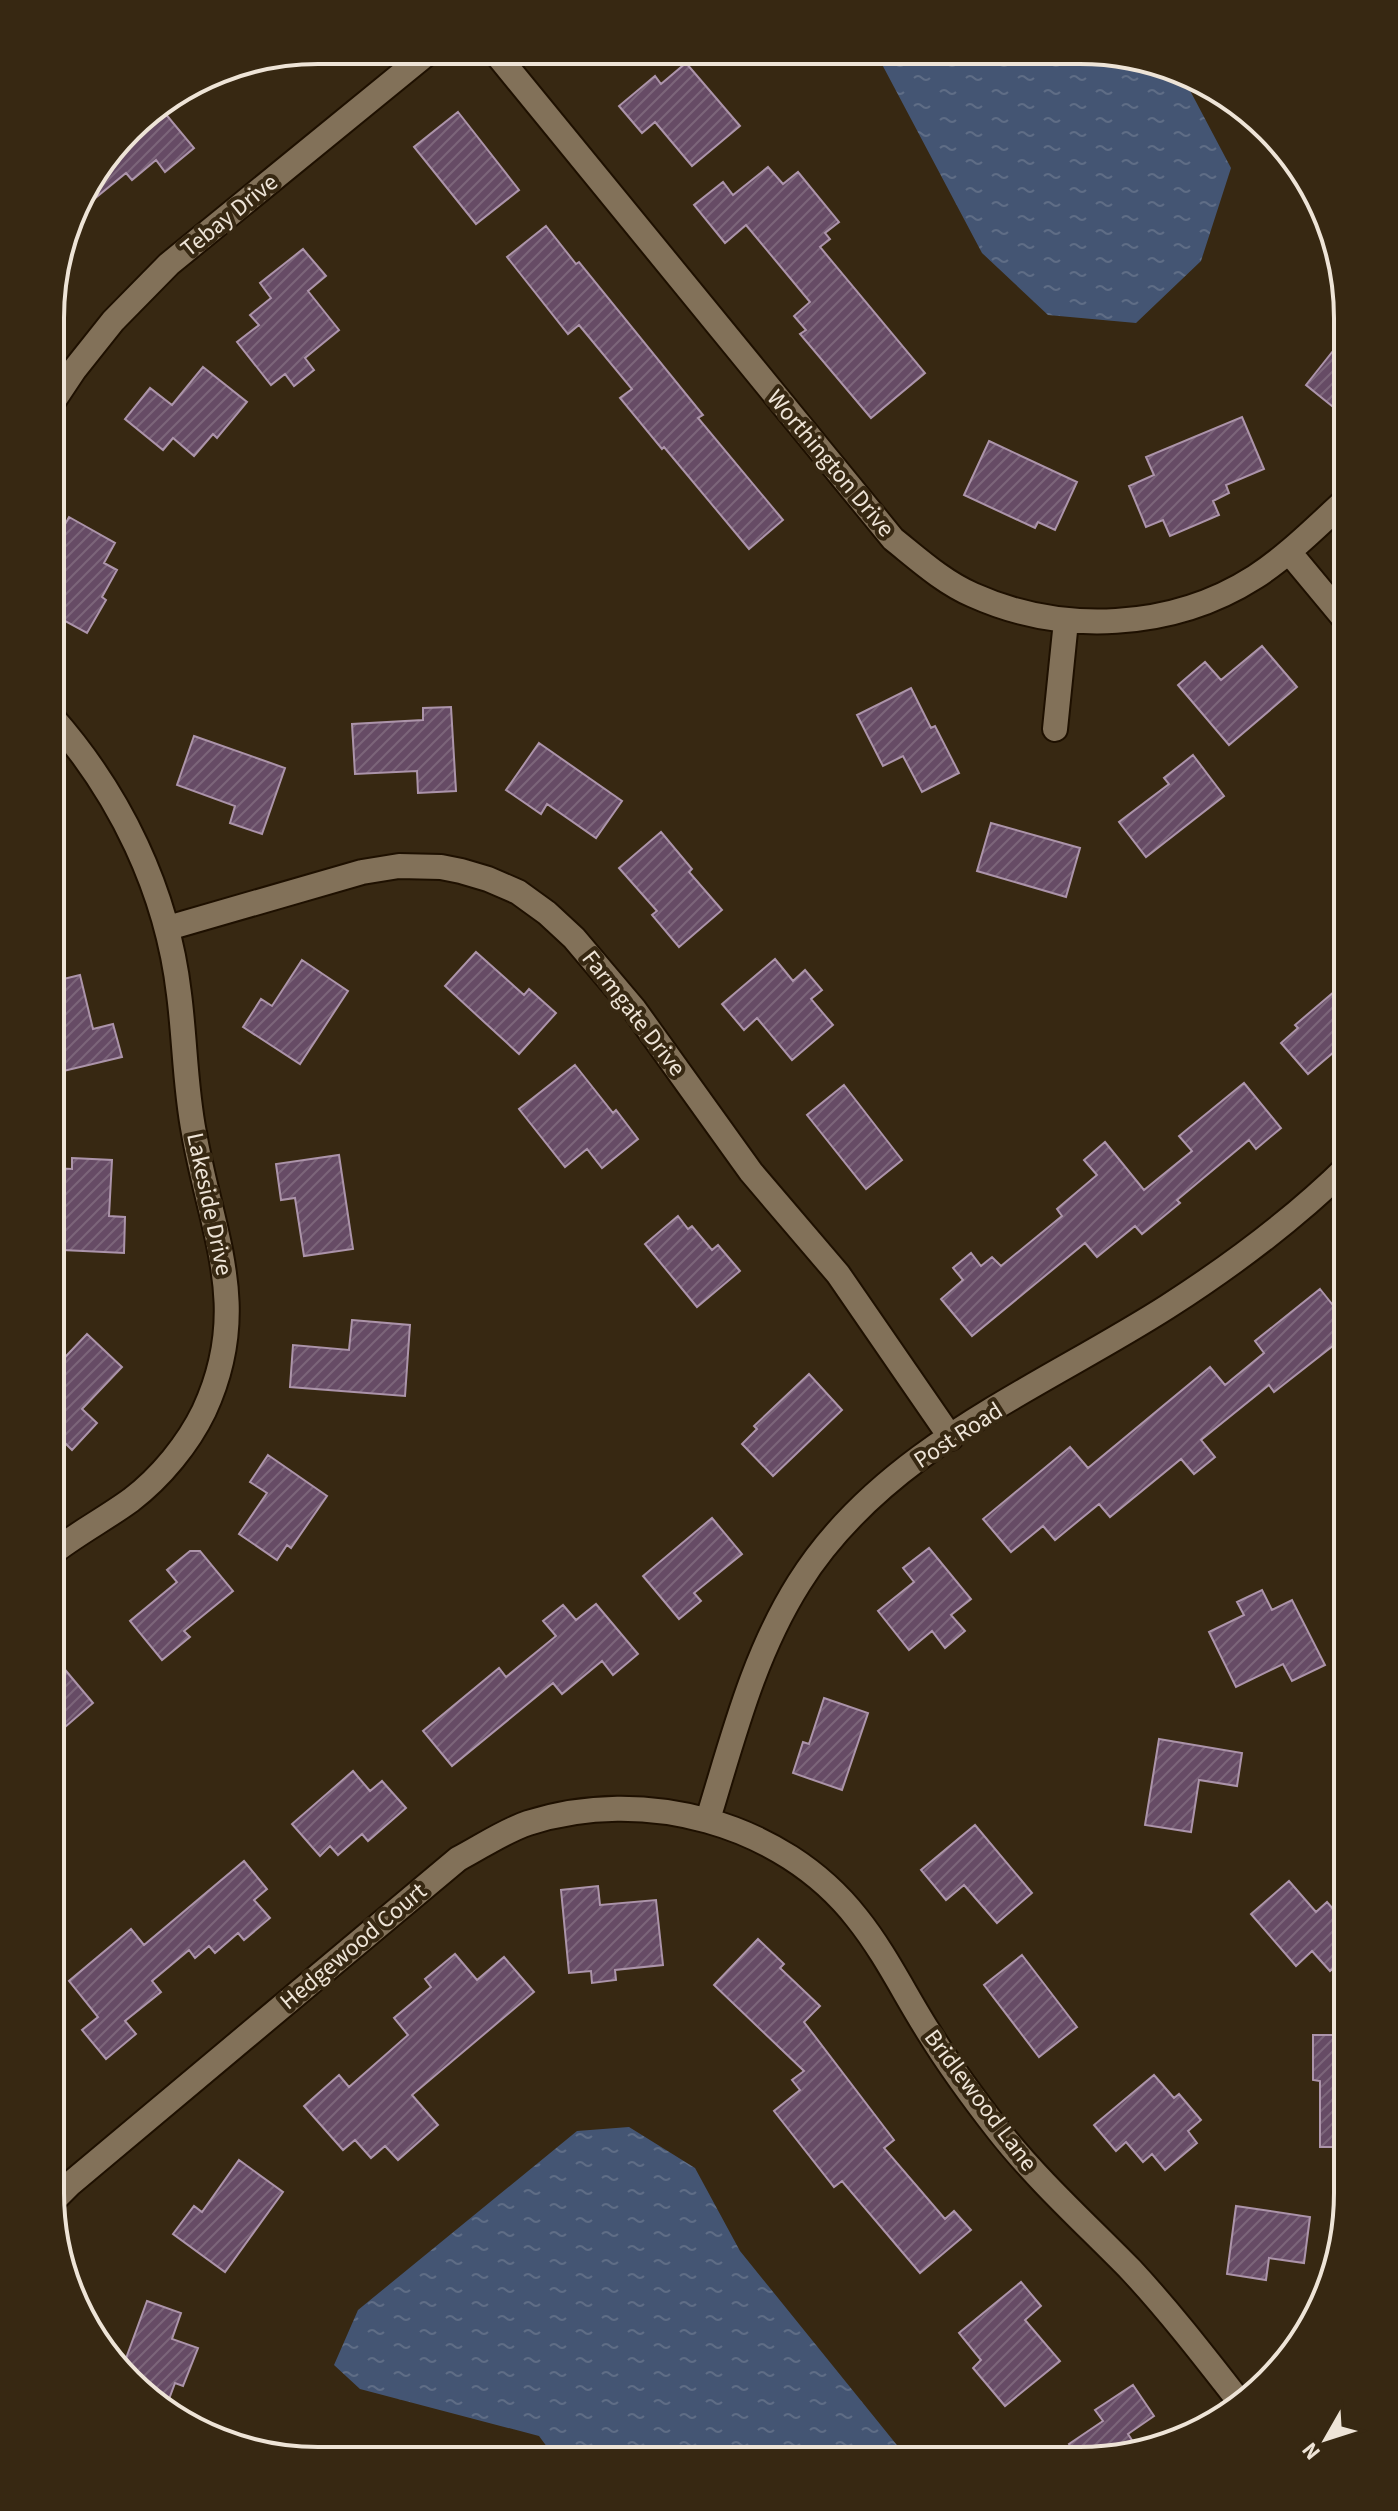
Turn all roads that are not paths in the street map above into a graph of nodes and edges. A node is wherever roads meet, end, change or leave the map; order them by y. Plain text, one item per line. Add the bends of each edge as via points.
1 (414, 64) edge
2 (505, 64) edge
3 (64, 387) edge
4 (1334, 511) edge
5 (1289, 552) junction
6 (1334, 606) edge
7 (1066, 621) junction
8 (1055, 729) dead end
9 (64, 733) edge
10 (168, 928) junction
11 (1334, 1179) edge
12 (951, 1438) junction
13 (64, 1545) edge
14 (708, 1819) junction
15 (64, 2191) edge
16 (1234, 2395) edge

1 - 3 street, Tebay Drive via 169,264 113,321
2 - 7 street, Worthington Drive via 893,539 971,595
4 - 5 street, Worthington Drive
5 - 6 street
5 - 7 street, Worthington Drive via 1242,584 1177,612
7 - 8 street
9 - 10 street, Lakeside Drive via 106,788 140,852
10 - 12 street, Farmgate Drive via 399,866 461,871 518,892 574,938 634,1009 751,1172 838,1274
10 - 13 street, Lakeside Drive via 193,1131 227,1279 223,1355 203,1411 173,1458 132,1499
11 - 12 street, Post Road via 1277,1228 1180,1298
12 - 14 street, Post Road via 871,1498 799,1583 752,1676
14 - 15 street, Hedgewood Court via 605,1809 564,1814 526,1824 468,1854 423,1886
14 - 16 street, Bridlewood Lane via 749,1834 802,1866 855,1915 927,2031 999,2131 1133,2272

